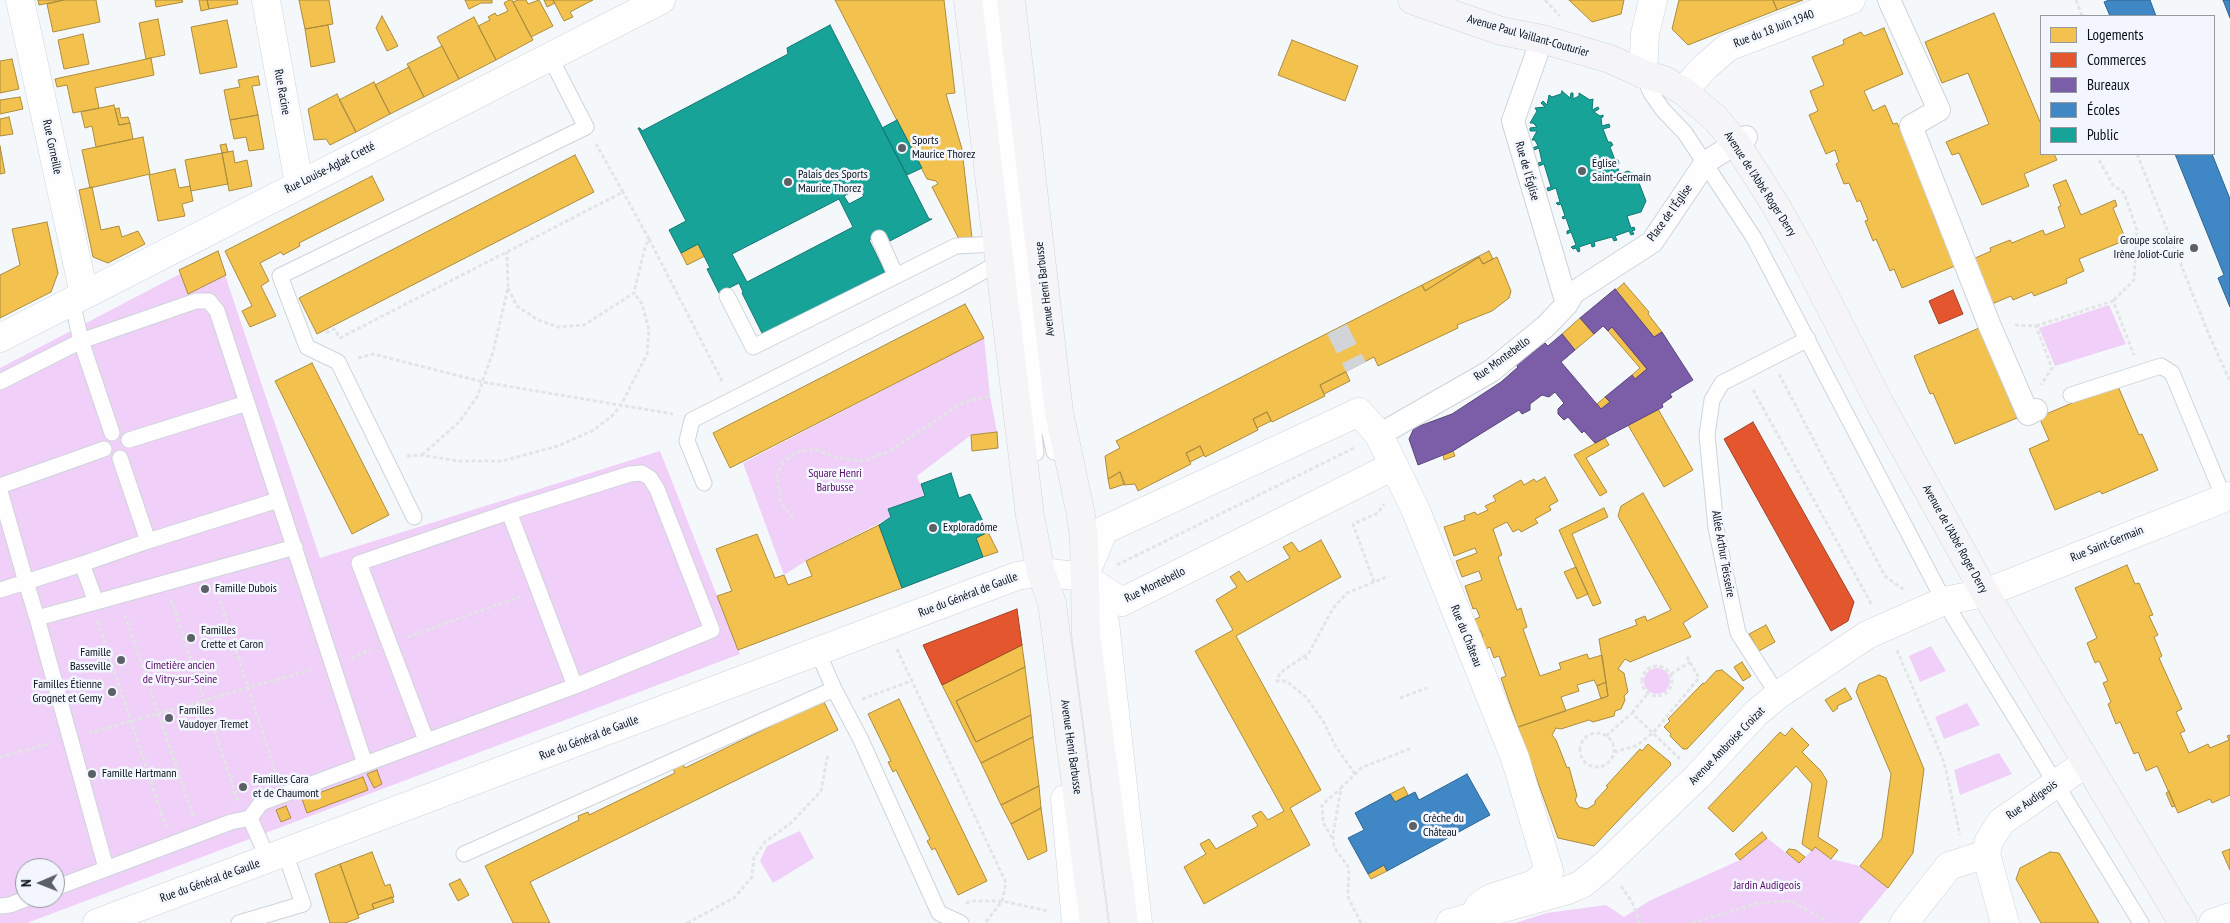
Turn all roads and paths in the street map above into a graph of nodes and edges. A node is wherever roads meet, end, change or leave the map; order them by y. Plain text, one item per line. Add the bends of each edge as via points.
1 (20, 0) edge
2 (266, 0) edge
3 (661, 0) edge
4 (968, 0) edge
5 (990, 0) edge
6 (1011, 0) edge
7 (1412, 0) edge
8 (1654, 0) edge
9 (1851, 0) edge
10 (1889, 0) edge
11 (2076, 0) edge
12 (2082, 15) edge
13 (1542, 39) junction
14 (550, 57) junction
15 (1643, 74) junction
16 (1683, 91) junction
17 (586, 127) junction
18 (1741, 140) junction
19 (2137, 155) edge
20 (2099, 160) dead end
21 (1706, 162) junction
22 (299, 184) junction
23 (623, 192) junction
24 (879, 238) dead end
25 (649, 239) junction
26 (507, 252) junction
27 (999, 253) junction
28 (896, 276) junction
29 (508, 288) junction
30 (634, 293) junction
31 (727, 296) dead end
32 (78, 297) junction
33 (2113, 301) junction
34 (1566, 304) junction
35 (1989, 324) junction
36 (2036, 326) junction
37 (0, 338) edge
38 (1808, 339) junction
39 (81, 341) junction
40 (305, 342) junction
41 (1771, 359) junction
42 (338, 362) junction
43 (2141, 372) junction
44 (2230, 381) edge
45 (0, 382) edge
46 (483, 382) junction
47 (996, 395) dead end
48 (2071, 395) dead end
49 (731, 400) junction
50 (247, 403) junction
51 (621, 405) junction
52 (1037, 405) junction
53 (2031, 408) joint
54 (692, 420) junction
55 (112, 433) junction
56 (1379, 435) junction
57 (129, 440) junction
58 (104, 449) junction
59 (422, 455) junction
60 (385, 457) junction
61 (120, 458) junction
62 (1398, 476) junction
63 (704, 483) dead end
64 (0, 486) edge
65 (0, 491) edge
66 (2227, 497) edge
67 (278, 500) junction
68 (509, 512) junction
69 (414, 517) dead end
70 (792, 518) dead end
71 (148, 541) junction
72 (295, 547) junction
73 (82, 564) junction
74 (1116, 566) dead end
75 (211, 571) junction
76 (1041, 572) junction
77 (1389, 576) dead end
78 (1084, 577) junction
79 (26, 582) junction
80 (1374, 582) junction
81 (165, 583) junction
82 (0, 590) edge
83 (539, 590) junction
84 (1985, 593) junction
85 (119, 596) junction
86 (94, 602) junction
87 (1935, 606) junction
88 (37, 618) junction
89 (886, 626) junction
90 (390, 644) junction
91 (817, 650) junction
92 (1686, 655) dead end
93 (1305, 656) junction
94 (1308, 662) dead end
95 (1690, 662) junction
96 (333, 664) junction
97 (1671, 674) junction
98 (911, 681) junction
99 (576, 686) junction
100 (248, 688) junction
101 (1427, 688) dead end
102 (834, 689) junction
103 (1648, 693) junction
104 (1778, 695) junction
105 (1400, 698) dead end
106 (204, 700) junction
107 (843, 705) junction
108 (158, 713) junction
109 (1632, 713) junction
110 (131, 721) junction
111 (1653, 733) junction
112 (1606, 736) junction
113 (70, 738) junction
114 (426, 740) junction
115 (1412, 748) dead end
116 (1614, 752) junction
117 (828, 754) dead end
118 (0, 757) edge
119 (365, 764) junction
120 (2086, 764) junction
121 (1355, 774) junction
122 (1698, 776) junction
123 (2056, 784) junction
124 (1341, 788) junction
125 (283, 795) junction
126 (247, 819) junction
127 (199, 834) junction
128 (1334, 840) junction
129 (171, 844) junction
130 (464, 854) dead end
131 (1986, 854) junction
132 (276, 856) junction
133 (1606, 864) junction
134 (106, 868) junction
135 (1549, 871) junction
136 (65, 884) edge
137 (1575, 887) junction
138 (1002, 902) junction
139 (15, 903) edge
140 (0, 906) edge
141 (939, 913) junction
142 (2230, 917) edge
143 (1462, 919) edge
144 (1082, 921) edge
145 (97, 923) edge
146 (239, 923) edge
147 (687, 923) edge
148 (961, 923) edge
149 (985, 923) edge
150 (1124, 923) edge
151 (1138, 923) edge
152 (1361, 923) edge
153 (1640, 923) edge
154 (1692, 923) edge
155 (1826, 923) edge
156 (1904, 923) edge
157 (2005, 923) edge
158 (2141, 923) edge
159 (2183, 923) edge
160 (2213, 923) edge

1 - 32 street, Rue Corneille
2 - 22 street, Rue Racine
3 - 14 street, Rue Louise-Aglaé Cretté
4 - 27 main road, Avenue Henri Barbusse
5 - 52 street, Avenue Henri Barbusse
6 - 78 main road, Avenue Henri Barbusse via 1059,412 1084,538
7 - 13 main road, Avenue Paul Vaillant-Couturier via 1501,31
8 - 15 street via 1645,34
9 - 16 street, Rue du 18 Juin 1940 via 1728,47
10 - 35 street via 1939,110 1911,126
11 - 12 path
13 - 15 main road, Avenue Paul Vaillant-Couturier via 1610,59
13 - 34 street, Rue de l'Église via 1513,121
14 - 17 lane
14 - 22 street, Rue Louise-Aglaé Cretté
15 - 16 main road, Avenue de l'Abbé Roger Derry via 1664,80
15 - 21 lane via 1663,110 1686,133
16 - 18 main road, Avenue de l'Abbé Roger Derry
17 - 23 path
17 - 40 lane via 280,276
18 - 21 street, Place de l'Église
18 - 84 main road, Avenue de l'Abbé Roger Derry via 1802,250 1880,404
19 - 44 path
20 - 33 path via 2113,185 2124,193 2137,230 2134,280
21 - 34 street, Place de l'Église via 1652,242 1573,293
21 - 38 lane via 1754,238
22 - 32 street, Rue Louise-Aglaé Cretté
23 - 25 path
23 - 26 path
24 - 28 lane
25 - 30 path via 644,247
25 - 49 path
26 - 29 path
26 - 40 path via 340,338 334,329
27 - 28 lane via 956,246
27 - 49 lane via 957,286
27 - 76 main road, Avenue Henri Barbusse via 1030,516
28 - 31 lane via 753,347
29 - 30 path via 517,306 538,320 558,327 584,325
29 - 46 path
30 - 51 path via 642,304 649,330 647,354
32 - 37 street, Rue Louise-Aglaé Cretté
32 - 39 lane
33 - 36 path
33 - 43 path
34 - 56 street, Rue Montebello via 1546,326 1491,371
35 - 36 path
35 - 53 street
36 - 53 path via 2052,368
38 - 41 lane
38 - 87 lane
39 - 45 lane
39 - 50 lane via 196,301 209,301 217,310
39 - 55 lane
40 - 42 lane via 307,347
41 - 87 path via 1885,576 1916,600
41 - 104 lane, Allée Arthur Teisseire via 1722,383 1712,400 1707,435 1716,528 1738,633
42 - 46 path via 373,354
42 - 60 lane
43 - 48 lane
43 - 66 lane via 2161,366 2172,373
46 - 51 path
46 - 59 path via 477,397 459,422
47 - 70 path via 964,402 888,452 862,461 835,457 814,449 798,452 784,461 777,475 780,502
49 - 54 lane
50 - 57 lane
50 - 67 lane
51 - 54 path
51 - 59 path via 594,430 558,446 502,461 458,461
52 - 76 lane, Avenue Henri Barbusse via 1034,434 1042,514
52 - 78 lane, Avenue Henri Barbusse via 1050,433 1074,546
54 - 63 lane via 687,441
55 - 57 lane via 121,432
55 - 58 lane via 104,441
56 - 62 street, Rue du Château
56 - 74 path
56 - 78 street, Rue du Château via 1359,412 1104,530
57 - 61 lane via 126,455
58 - 61 lane via 112,458
58 - 64 lane
59 - 60 path
60 - 69 lane
61 - 71 lane
62 - 78 street, Rue Montebello via 1122,602
62 - 80 path via 1378,513 1353,524
62 - 135 street, Rue du Château via 1420,520 1515,758
65 - 79 lane
66 - 84 street, Rue Saint-Germain
67 - 71 lane
67 - 72 lane
68 - 83 lane
68 - 90 lane via 359,563
68 - 99 lane via 642,473 657,489 712,630
71 - 73 lane
72 - 75 lane
72 - 96 lane
73 - 79 lane
73 - 86 lane
75 - 81 lane
75 - 100 path
76 - 78 street, Rue du Général de Gaulle
76 - 89 street, Rue du Général de Gaulle via 1017,576
76 - 144 main road, Avenue Henri Barbusse via 1052,603
77 - 80 path
78 - 150 main road, Avenue Henri Barbusse via 1086,635
78 - 151 street, Avenue Henri Barbusse via 1104,618
79 - 82 lane
79 - 88 lane
80 - 93 path via 1347,592 1333,608 1310,653
81 - 85 lane
81 - 106 path
83 - 90 path
83 - 99 lane
84 - 87 street, Avenue Ambroise Croizat
84 - 120 main road, Avenue de l'Abbé Roger Derry
85 - 86 lane
85 - 108 path
86 - 88 lane
86 - 110 path
87 - 104 street, Avenue Ambroise Croizat via 1867,635
87 - 123 lane via 1967,641
88 - 113 lane
89 - 91 street, Rue du Général de Gaulle
89 - 98 path
90 - 96 path
90 - 114 lane
91 - 102 lane
91 - 132 street, Rue du Général de Gaulle
92 - 95 path
93 - 94 path
93 - 121 path via 1280,673 1277,681 1286,681 1306,697
95 - 97 path
95 - 111 path via 1699,678
96 - 100 path
96 - 119 lane
97 - 103 path via 1672,687 1668,692 1657,697
97 - 103 path via 1660,666 1648,669 1642,680 1642,686
98 - 107 path
98 - 138 path via 1006,883
99 - 114 lane
100 - 106 path
100 - 125 path
101 - 105 path
102 - 107 lane
102 - 130 lane
103 - 109 path
104 - 122 street, Avenue Ambroise Croizat via 1755,714
106 - 108 path
106 - 126 path
107 - 141 lane
108 - 110 path
108 - 127 path
109 - 111 path
109 - 112 path
110 - 113 path
110 - 129 path
111 - 116 path via 1636,746
111 - 122 path
112 - 116 path
112 - 116 path via 1598,733 1582,741 1582,758 1596,768 1611,760
113 - 118 path
113 - 134 lane
114 - 119 lane
115 - 121 path via 1378,759
117 - 147 path via 821,790 791,823 765,842 754,857 752,877 734,898
119 - 125 lane
120 - 123 street, Rue Audigeois
120 - 159 main road, Avenue de l'Abbé Roger Derry
121 - 124 path
122 - 133 street, Avenue Ambroise Croizat
123 - 131 street, Rue Audigeois via 2001,822 1989,840
123 - 158 lane
124 - 128 path
124 - 128 path via 1322,805 1323,822
125 - 126 lane via 261,803
126 - 127 lane
126 - 132 lane
127 - 129 lane
128 - 152 path via 1334,847 1349,868 1348,896
129 - 134 lane
131 - 156 street via 1949,866
131 - 157 street
132 - 145 street, Rue du Général de Gaulle
132 - 146 lane via 303,904
133 - 137 street, Avenue Ambroise Croizat
133 - 153 path via 1632,902
134 - 136 lane
135 - 137 street
135 - 143 street via 1534,884 1491,898
137 - 143 street
138 - 141 path via 972,901
138 - 144 path
138 - 149 path
139 - 140 lane
141 - 148 lane
142 - 160 street
154 - 155 path via 1759,903 1791,901

